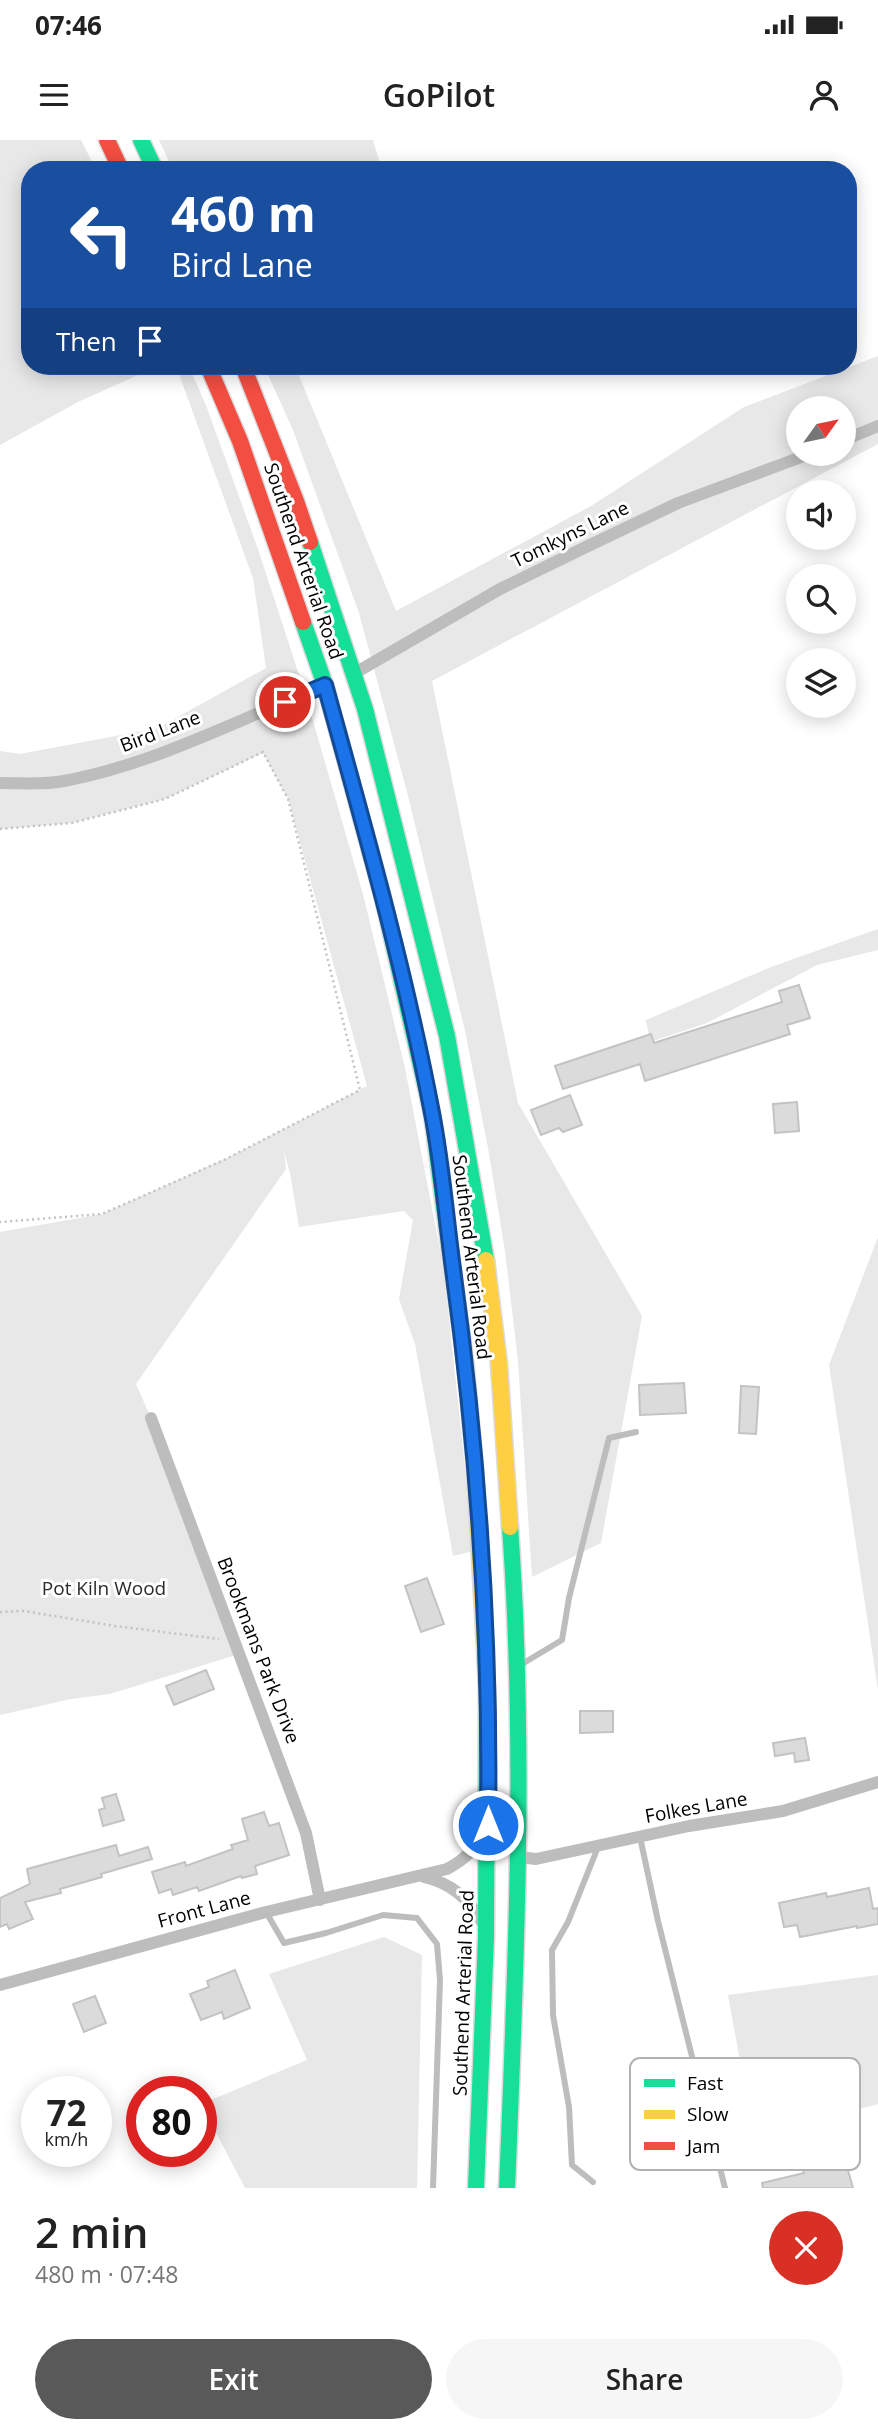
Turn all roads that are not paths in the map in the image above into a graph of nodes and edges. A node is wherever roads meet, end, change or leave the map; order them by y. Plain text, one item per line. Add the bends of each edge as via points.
1 (107, 140) edge
2 (141, 140) edge
3 (117, 161) edge
4 (151, 161) edge
5 (212, 375) edge
6 (247, 375) edge
7 (878, 426) edge
8 (856, 435) edge
9 (786, 463) edge
10 (355, 673) junction
11 (325, 685) junction
12 (0, 783) edge
13 (151, 1418) dead end
14 (636, 1432) dead end
15 (517, 1666) junction
16 (878, 1782) edge
17 (489, 1798) junction
18 (640, 1837) junction
19 (599, 1845) junction
20 (519, 1857) junction
21 (420, 1876) junction
22 (320, 1900) junction
23 (266, 1912) junction
24 (486, 1937) junction
25 (0, 1984) edge
26 (692, 2058) edge
27 (720, 2170) edge
28 (593, 2182) dead end
29 (433, 2188) edge
30 (476, 2188) edge
31 (507, 2188) edge
32 (725, 2188) edge

1 - 3 highway
2 - 4 highway
5 - 11 highway, Southend Arterial Road via 240,441
6 - 10 highway, Southend Arterial Road
7 - 8 street
9 - 10 street, Tomkyns Lane via 678,503 590,545 500,589
10 - 15 highway, Southend Arterial Road via 447,1036 473,1177 499,1364
11 - 12 street, Bird Lane via 113,769 61,782
11 - 17 highway, Southend Arterial Road via 383,898 432,1114 475,1469
13 - 22 street, Brookmans Park Drive via 306,1833
14 - 15 lane via 609,1438 562,1640
15 - 20 highway, Southend Arterial Road
16 - 18 street, Folkes Lane via 783,1811
17 - 21 street, Front Lane via 483,1831 473,1850 457,1864
17 - 24 highway, Southend Arterial Road
18 - 19 street, Folkes Lane
18 - 26 lane
19 - 20 street, Folkes Lane via 536,1859
19 - 28 lane via 552,1950 553,2015 569,2107 572,2165
20 - 31 highway, Southend Arterial Road
21 - 22 street, Front Lane
21 - 24 street via 450,1886 463,1896 482,1922
22 - 23 street, Front Lane
23 - 25 street, Front Lane
23 - 29 lane via 284,1943 383,1915 417,1918 437,1944 440,1980
24 - 30 highway, Southend Arterial Road
27 - 32 lane

